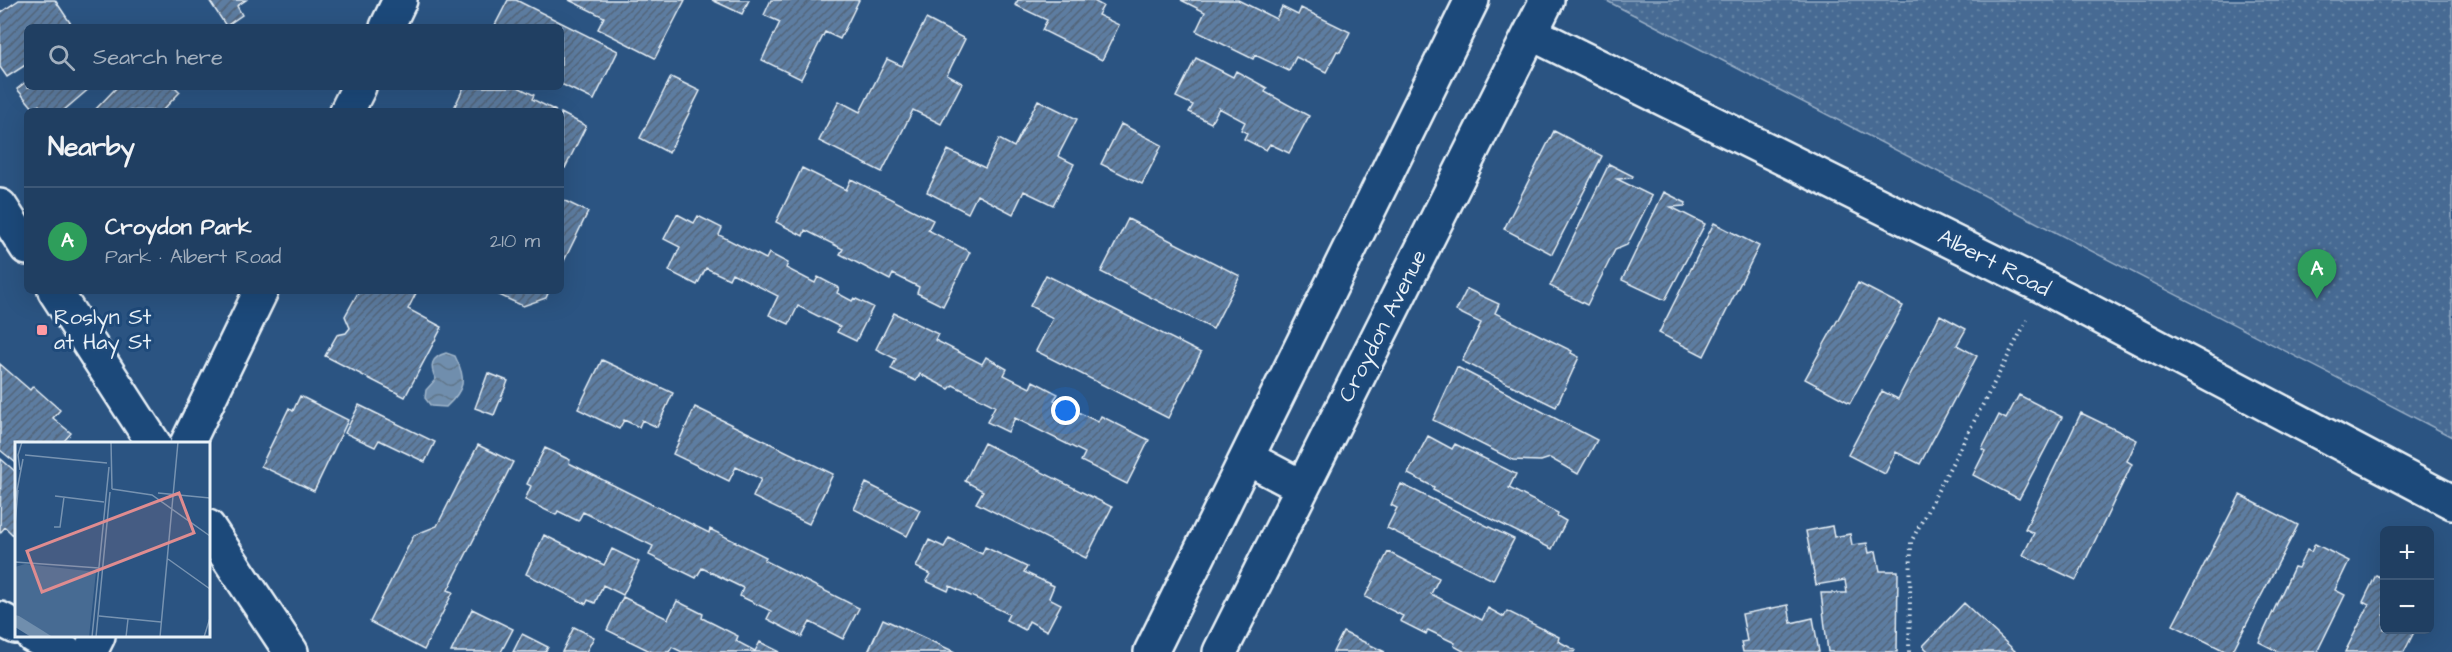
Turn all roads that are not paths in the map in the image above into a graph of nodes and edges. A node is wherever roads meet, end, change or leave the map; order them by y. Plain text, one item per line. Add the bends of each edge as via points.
1 (400, 0) edge
2 (1473, 0) edge
3 (1547, 0) edge
4 (388, 24) edge
5 (1531, 33) junction
6 (358, 90) edge
7 (348, 108) edge
8 (0, 206) edge
9 (24, 243) edge
10 (57, 294) edge
11 (260, 294) edge
12 (153, 442) edge
13 (188, 442) edge
14 (1247, 458) junction
15 (1302, 487) junction
16 (2452, 502) edge
17 (210, 531) edge
18 (0, 619) edge
19 (15, 626) edge
20 (35, 637) edge
21 (98, 637) edge
22 (65, 652) edge
23 (90, 652) edge
24 (291, 652) edge
25 (1151, 652) edge
26 (1221, 652) edge

1 - 4 street
2 - 14 street
3 - 5 street, Croydon Avenue
5 - 15 street, Croydon Avenue
5 - 16 street, Albert Road via 2044,287
6 - 7 street
8 - 9 street
10 - 12 street
11 - 13 street
14 - 15 street
14 - 25 street
15 - 26 street, Croydon Avenue
17 - 24 street
18 - 19 street
20 - 22 street
21 - 23 street

